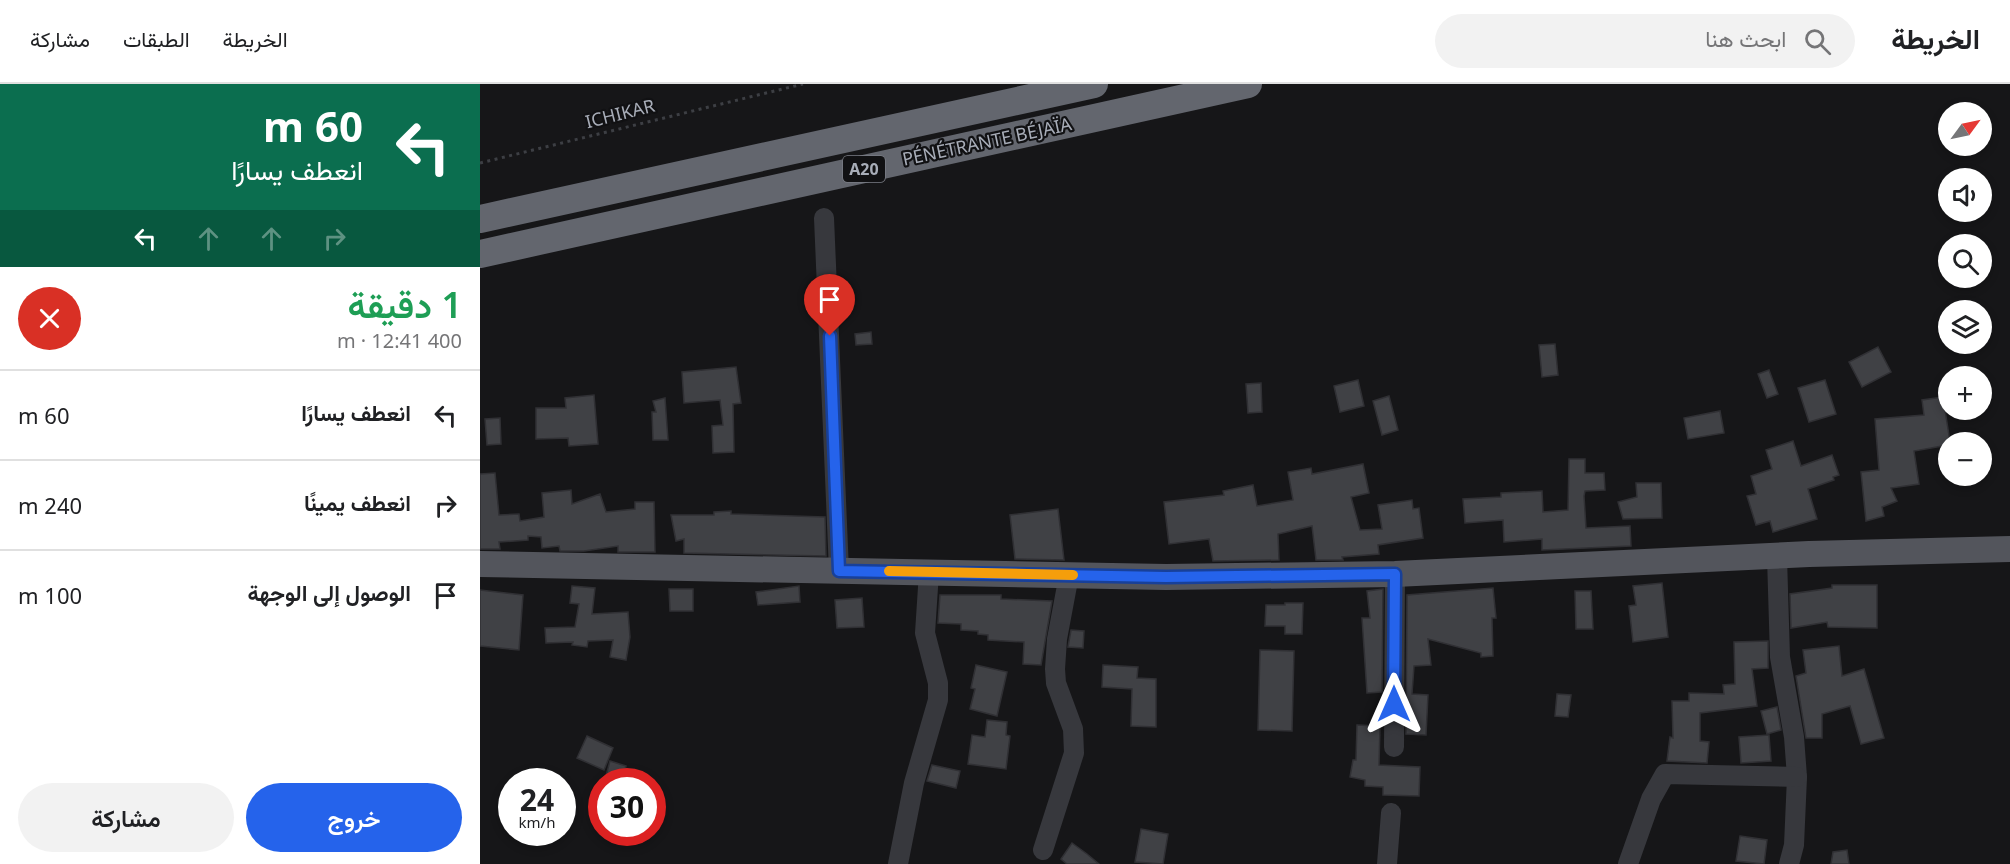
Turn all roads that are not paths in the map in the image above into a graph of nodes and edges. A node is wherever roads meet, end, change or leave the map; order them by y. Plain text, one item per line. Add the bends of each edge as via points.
1 (1094, 84) edge
2 (1248, 84) edge
3 (824, 218) dead end
4 (480, 219) edge
5 (480, 254) edge
6 (2010, 549) edge
7 (1777, 557) junction
8 (480, 564) edge
9 (839, 571) junction
10 (929, 572) junction
11 (1395, 574) junction
12 (1070, 575) junction
13 (1394, 747) dead end
14 (1797, 777) junction
15 (1391, 813) dead end
16 (1043, 850) dead end
17 (898, 864) edge
18 (1387, 864) edge
19 (1628, 864) edge
20 (1789, 864) edge

1 - 4 highway, PÉNÉTRANTE BÉJAÏA / A20
2 - 5 highway, PÉNÉTRANTE BÉJAÏA / A20
3 - 9 street
6 - 7 main road
7 - 11 main road
7 - 14 street via 1780,657
8 - 9 main road
9 - 10 main road
10 - 12 main road
10 - 17 street via 925,633 938,683 938,700 914,783
11 - 12 main road
11 - 13 street
12 - 16 street via 1055,669 1056,683 1073,729 1074,753
14 - 19 street via 1665,774 1651,799
14 - 20 street via 1794,845
15 - 18 street

